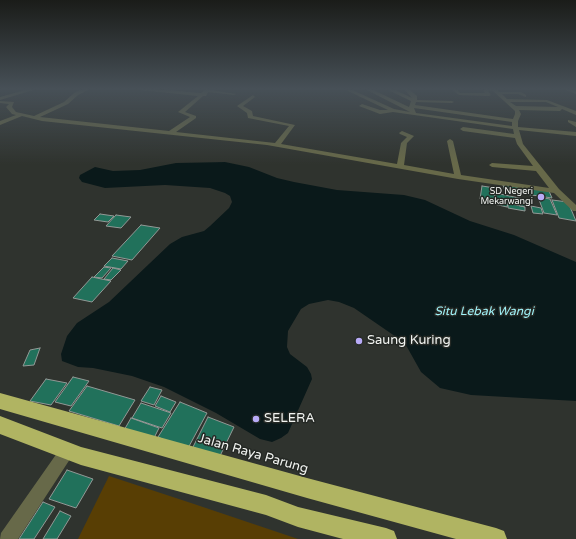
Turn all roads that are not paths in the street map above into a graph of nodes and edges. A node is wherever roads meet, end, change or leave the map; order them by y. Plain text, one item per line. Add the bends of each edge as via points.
1 (16, 113) edge
2 (44, 113) edge
3 (184, 113) edge
4 (250, 113) edge
5 (439, 113) edge
6 (453, 113) edge
7 (518, 113) edge
8 (20, 115) junction
9 (35, 117) junction
10 (515, 121) junction
11 (570, 121) dead end
12 (0, 123) edge
13 (576, 125) edge
14 (515, 128) junction
15 (463, 129) dead end
16 (170, 133) junction
17 (402, 133) dead end
18 (576, 134) edge
19 (517, 136) junction
20 (450, 141) dead end
21 (276, 145) junction
22 (498, 158) dead end
23 (533, 161) junction
24 (492, 165) dead end
25 (400, 167) junction
26 (538, 169) junction
27 (458, 177) junction
28 (556, 191) junction
29 (576, 209) edge
30 (0, 401) edge
31 (0, 425) edge
32 (67, 451) junction
33 (7, 539) edge
34 (386, 539) edge
35 (496, 539) edge

1 - 8 street
2 - 9 street
3 - 16 street via 194,117
4 - 21 street via 250,117 292,125
5 - 14 street
6 - 10 street
7 - 10 street
8 - 9 street
8 - 12 street
9 - 16 street
10 - 14 street
11 - 13 street
14 - 18 street
14 - 19 street
15 - 19 street
16 - 21 street
17 - 25 street via 410,136 404,143
19 - 23 street
20 - 27 street
21 - 25 street
22 - 23 street
23 - 26 street
24 - 26 street
25 - 27 street
26 - 28 street
27 - 28 street
28 - 29 street
30 - 35 highway, Jalan Raya Parung
31 - 32 highway
32 - 33 street
32 - 34 highway via 266,505 298,517

